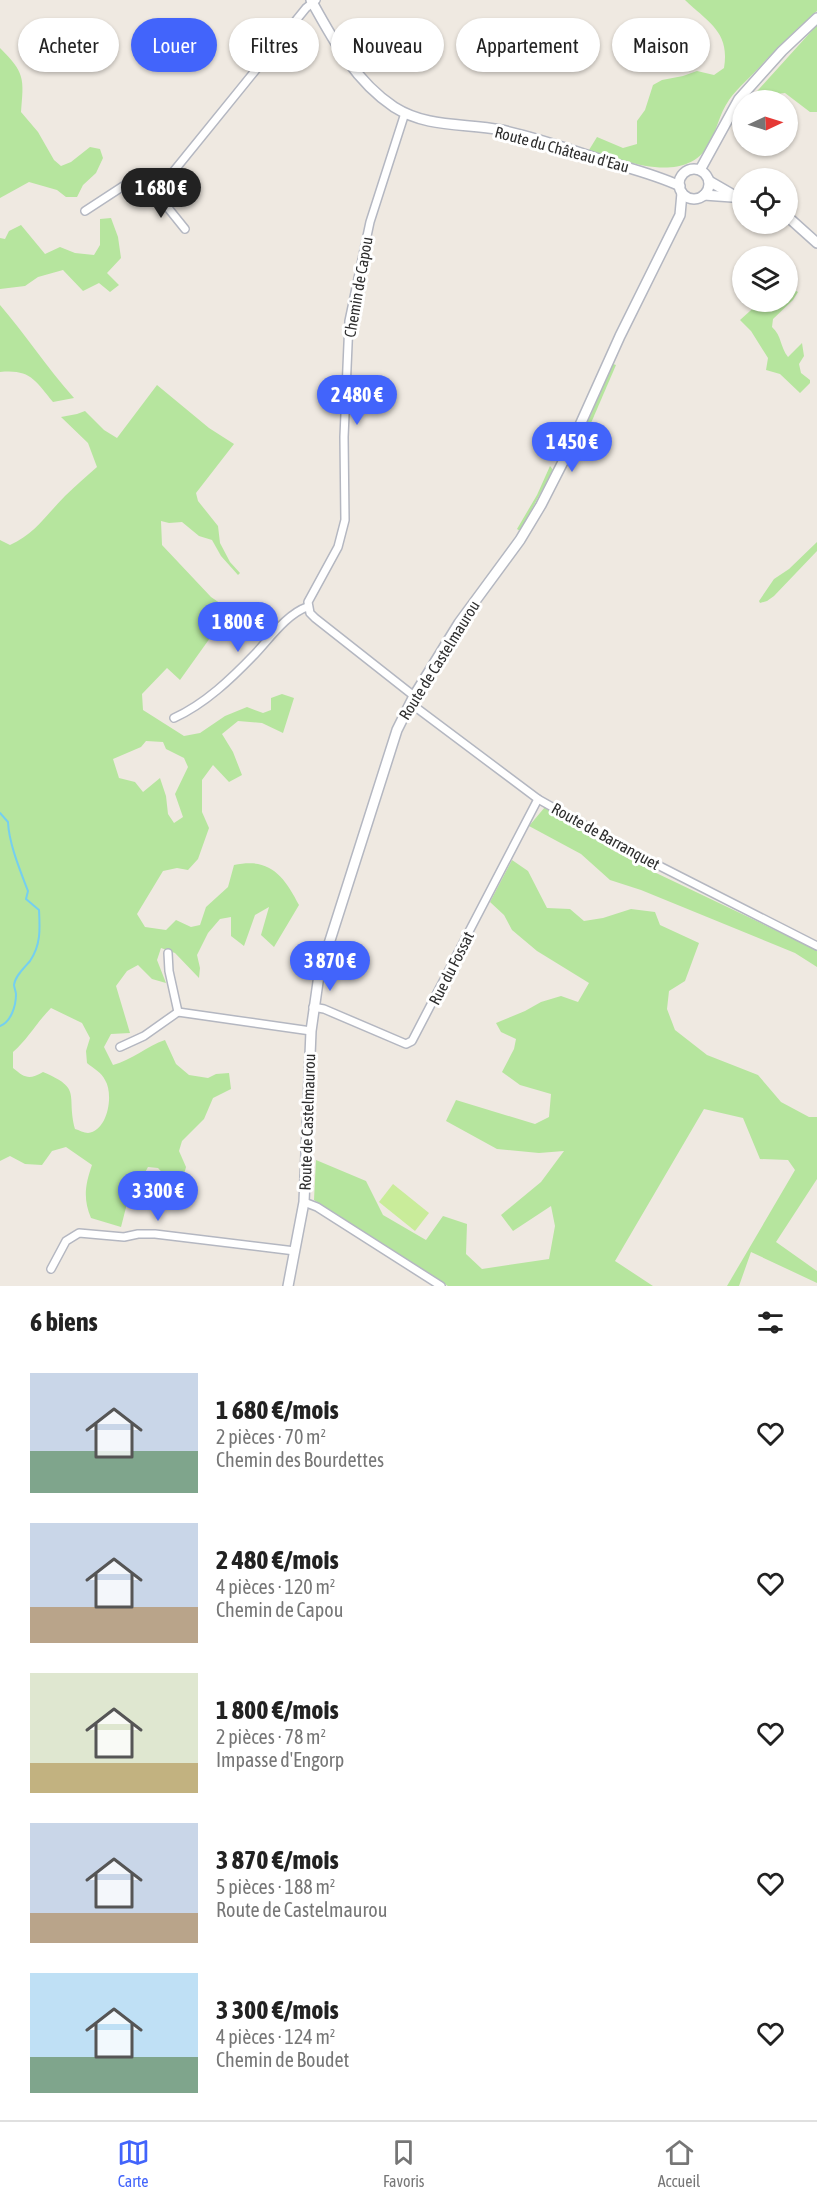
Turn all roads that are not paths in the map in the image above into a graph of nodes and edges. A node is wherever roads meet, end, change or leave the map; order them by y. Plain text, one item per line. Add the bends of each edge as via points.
1 (314, 1) edge
2 (817, 18) edge
3 (405, 113) junction
4 (700, 170) junction
5 (653, 173) junction
6 (684, 174) junction
7 (709, 181) junction
8 (681, 189) junction
9 (156, 193) junction
10 (732, 195) edge
11 (700, 197) junction
12 (732, 199) edge
13 (85, 211) dead end
14 (680, 215) junction
15 (798, 226) edge
16 (185, 229) dead end
17 (817, 243) edge
18 (307, 607) junction
19 (412, 699) junction
20 (174, 718) dead end
21 (538, 799) junction
22 (817, 946) edge
23 (168, 953) dead end
24 (313, 1007) junction
25 (178, 1012) junction
26 (310, 1031) junction
27 (120, 1047) dead end
28 (304, 1202) junction
29 (295, 1251) junction
30 (51, 1269) dead end
31 (288, 1286) edge
32 (441, 1286) edge

1 - 3 street, Route du Château d'Eau via 333,40 370,88
1 - 9 street
2 - 4 street via 765,68 740,99
3 - 5 street, Route du Château d'Eau via 443,124 501,130
3 - 18 street, Chemin de Capou via 370,222 349,321 344,437 346,505 342,535
4 - 6 street
4 - 7 street
5 - 6 street, Route du Château d'Eau
5 - 8 street, Route du Château d'Eau
6 - 8 street
7 - 10 street
7 - 11 street via 708,189
8 - 11 street via 688,197
8 - 14 street, Route de Castelmaurou
9 - 13 street via 144,180 134,179
9 - 16 street
11 - 12 street
11 - 14 street, Route de Castelmaurou
14 - 19 street, Route de Castelmaurou via 541,505
15 - 17 street
18 - 19 street via 309,613
18 - 20 street via 293,614 221,686
19 - 21 street, Route de Barranquet
19 - 24 street, Route de Castelmaurou via 397,730 363,833 319,975
21 - 22 street, Route de Barranquet
21 - 24 street, Rue du Fossat via 412,1041 406,1044
23 - 25 street
24 - 26 street, Route de Castelmaurou
25 - 26 street
25 - 27 street
26 - 28 street, Route de Castelmaurou
28 - 29 street, Route de Castelmaurou
28 - 32 street
29 - 30 street via 155,1234 124,1237 86,1232 72,1235 66,1241
29 - 31 street, Route de Castelmaurou

